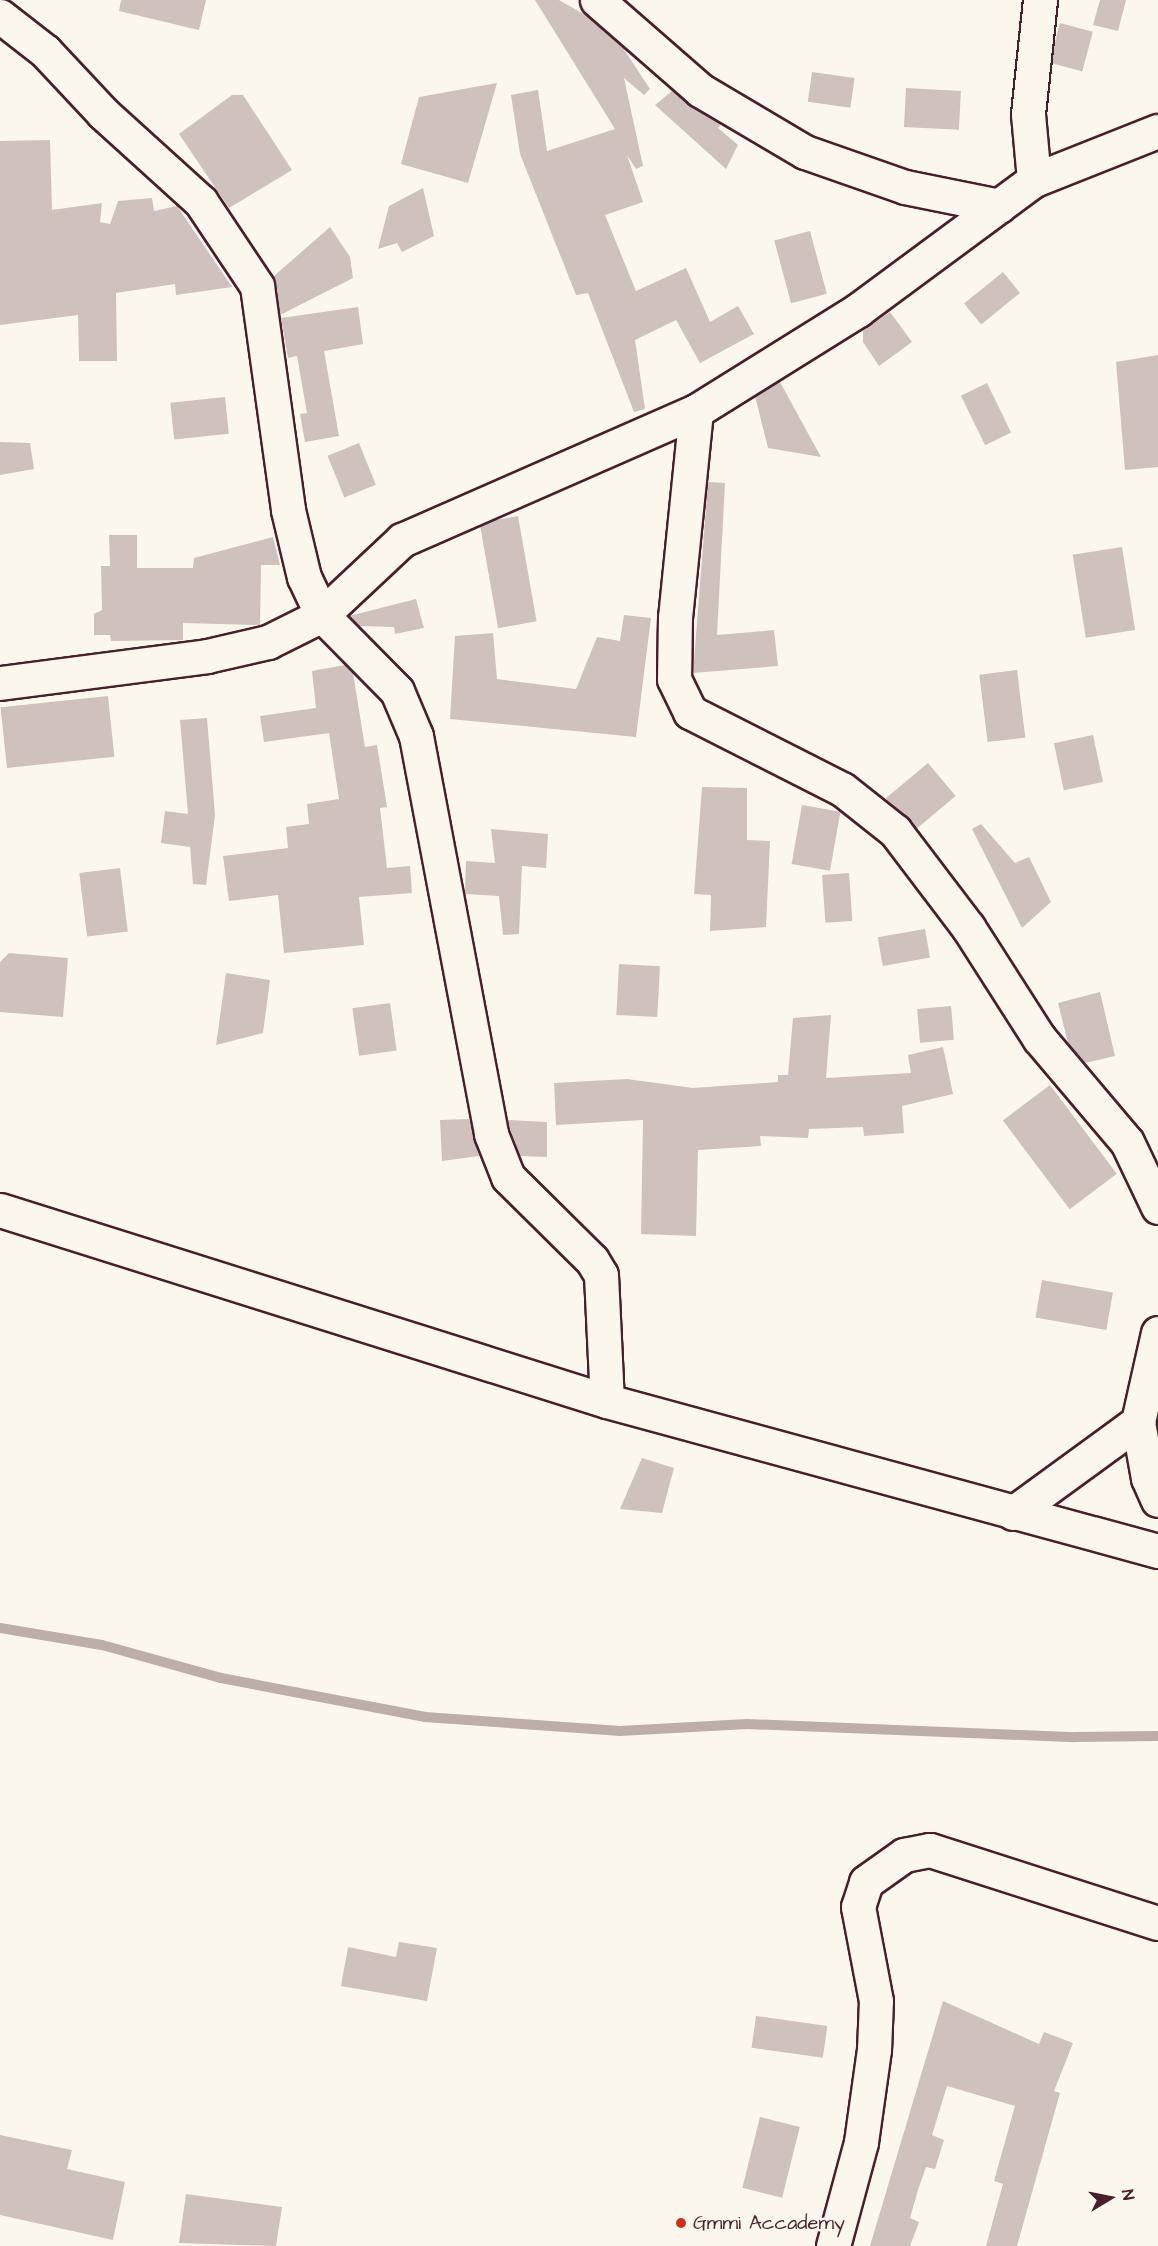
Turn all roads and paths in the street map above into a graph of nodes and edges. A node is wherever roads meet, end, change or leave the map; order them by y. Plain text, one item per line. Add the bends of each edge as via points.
1 (597, 0) edge
2 (1040, 0) edge
3 (0, 16) edge
4 (1158, 131) edge
5 (1034, 180) junction
6 (999, 206) junction
7 (696, 411) junction
8 (322, 615) junction
9 (0, 683) edge
10 (1158, 1206) edge
11 (0, 1210) edge
12 (1158, 1333) edge
13 (607, 1401) junction
14 (1138, 1422) junction
15 (1158, 1500) edge
16 (1012, 1513) junction
17 (1158, 1551) edge
18 (1158, 1923) edge
19 (832, 2246) edge

1 - 6 street via 700,90 805,152 905,187
2 - 5 street via 1028,114
3 - 8 street via 45,51 103,113 201,202 246,261 266,316 288,510 304,577
4 - 5 street
5 - 6 street
6 - 7 street via 858,310
7 - 8 street via 402,540 357,576
7 - 10 street via 675,618 674,679 690,712 842,789 895,831 980,944 1039,1038 1127,1142
8 - 9 street via 268,642 207,656
8 - 13 street via 397,691 416,736 491,1134 508,1177 592,1260 601,1275
11 - 13 street
12 - 14 street
13 - 16 street
14 - 15 street via 1148,1478
14 - 16 street
16 - 17 street
18 - 19 street via 930,1850 904,1855 866,1882 858,1906 876,2001 874,2050 861,2142

